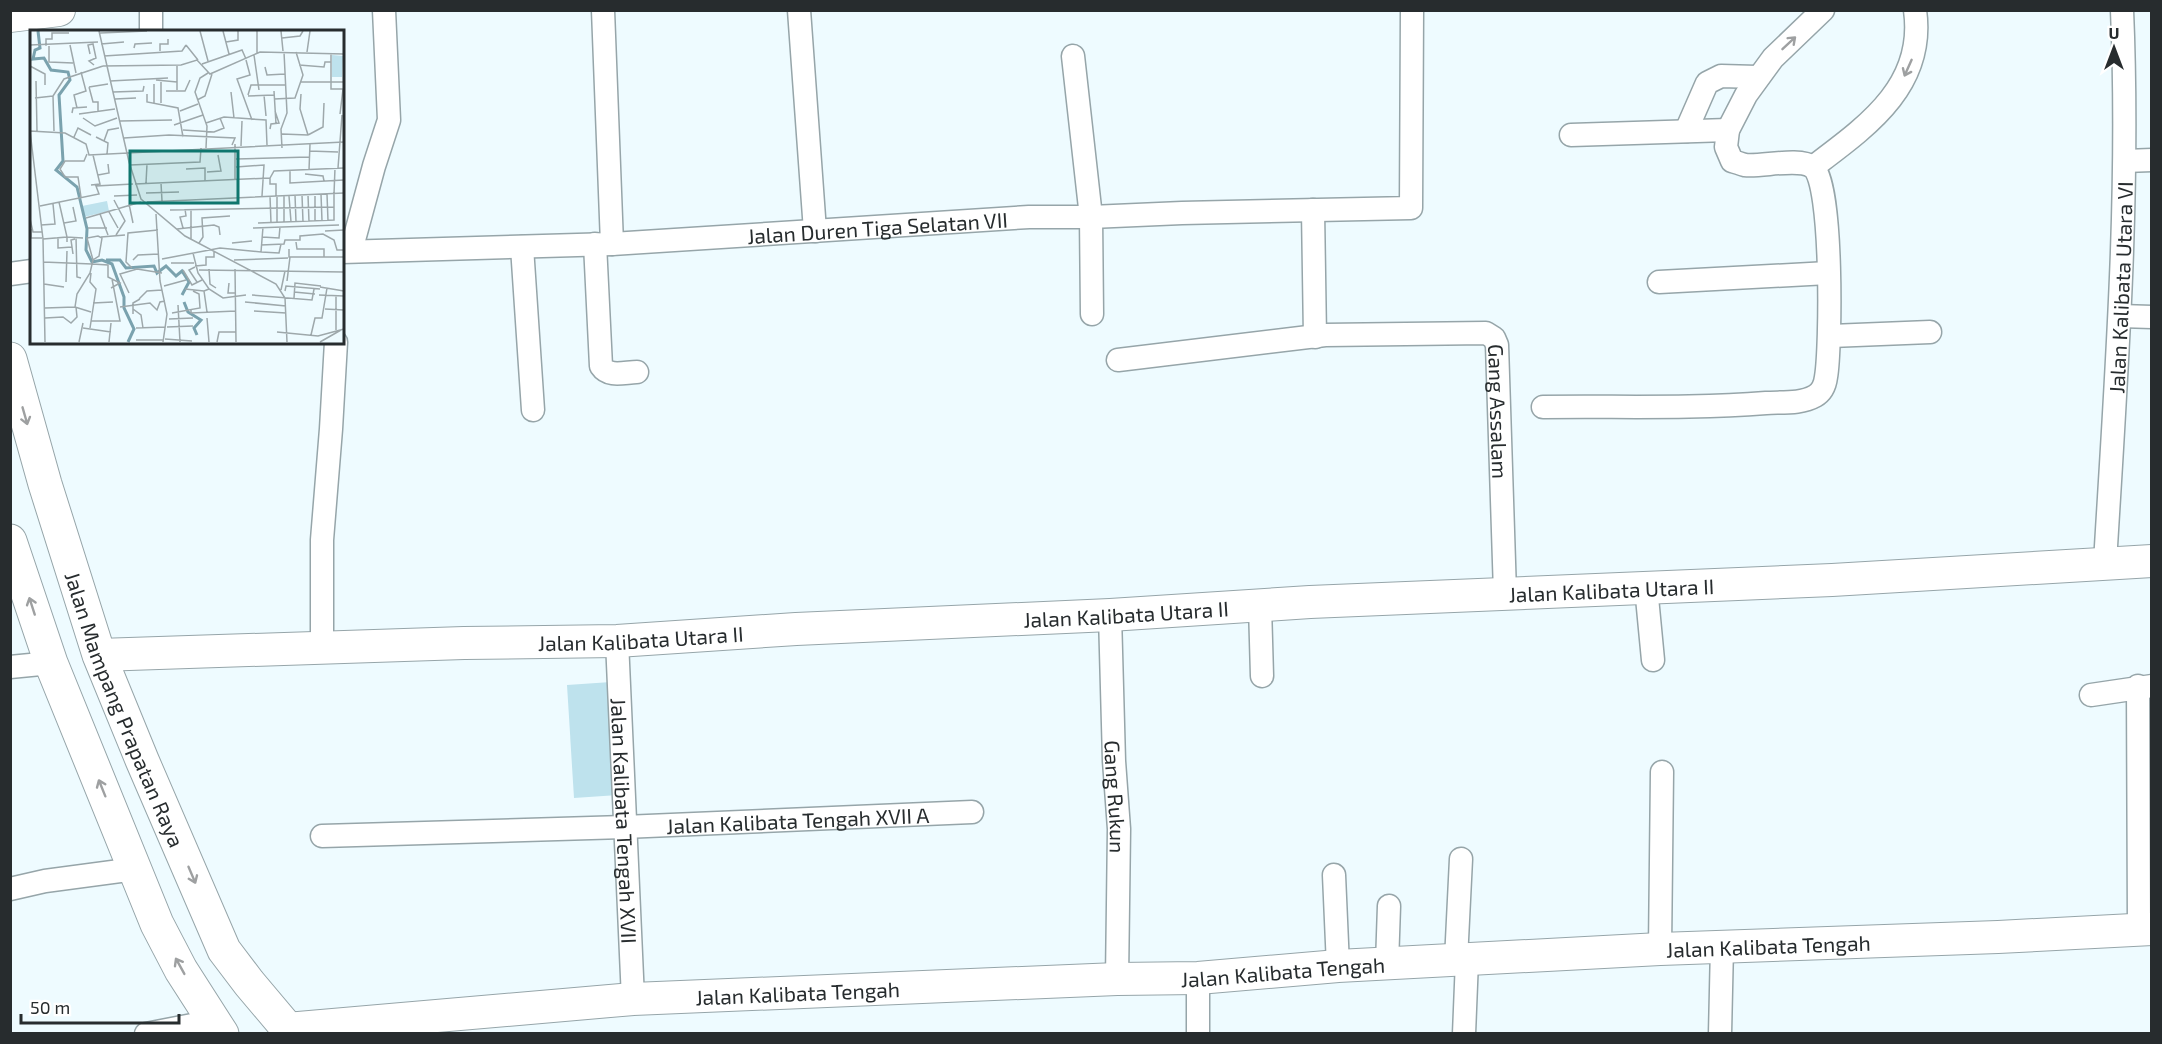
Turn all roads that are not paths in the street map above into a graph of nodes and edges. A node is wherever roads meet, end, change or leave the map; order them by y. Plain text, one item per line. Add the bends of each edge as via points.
1 (59, 10) edge
2 (151, 10) edge
3 (384, 10) edge
4 (603, 10) edge
5 (799, 10) edge
6 (1412, 10) edge
7 (1823, 10) edge
8 (1915, 10) edge
9 (2122, 10) edge
10 (10, 16) edge
11 (151, 30) edge
12 (1073, 56) dead end
13 (1757, 78) junction
14 (1728, 130) junction
15 (1686, 131) junction
16 (1571, 135) dead end
17 (2151, 160) edge
18 (2125, 161) junction
19 (1813, 167) junction
20 (1313, 210) junction
21 (1091, 217) junction
22 (815, 231) junction
23 (603, 244) junction
24 (522, 247) junction
25 (346, 252) edge
26 (30, 271) edge
27 (1828, 273) junction
28 (10, 274) edge
29 (1659, 282) dead end
30 (1092, 314) dead end
31 (2120, 316) junction
32 (2151, 317) edge
33 (1930, 332) dead end
34 (1830, 336) junction
35 (1315, 337) junction
36 (336, 344) edge
37 (10, 359) edge
38 (1118, 360) dead end
39 (637, 372) dead end
40 (1543, 407) dead end
41 (533, 410) dead end
42 (10, 542) edge
43 (2151, 561) edge
44 (2105, 563) junction
45 (1646, 587) junction
46 (1505, 593) junction
47 (1260, 606) junction
48 (1110, 615) junction
49 (617, 641) junction
50 (322, 647) junction
51 (99, 655) junction
52 (1653, 660) dead end
53 (51, 663) junction
54 (10, 667) edge
55 (1262, 676) dead end
56 (2145, 686) edge
57 (2091, 695) dead end
58 (1662, 772) dead end
59 (972, 812) dead end
60 (624, 827) junction
61 (322, 836) dead end
62 (1461, 859) dead end
63 (135, 869) junction
64 (1334, 875) dead end
65 (10, 889) edge
66 (1389, 906) dead end
67 (2145, 929) edge
68 (1722, 946) junction
69 (1660, 949) junction
70 (1462, 960) junction
71 (1387, 964) junction
72 (1338, 966) junction
73 (1198, 978) junction
74 (1116, 979) junction
75 (633, 999) junction
76 (408, 1026) edge
77 (217, 1028) edge
78 (289, 1031) edge
79 (146, 1034) edge
80 (1198, 1034) edge
81 (1464, 1034) edge
82 (1720, 1034) edge

1 - 10 street
2 - 11 street
3 - 25 street via 389,120
4 - 23 street
5 - 22 street
6 - 20 street, Jalan Duren Tiga Selatan VII via 1411,207
13 -> 7 street
8 -> 19 street via 1913,56 1900,86 1880,114
9 - 18 street, Jalan Kalibata Utara VI
12 - 21 street
13 - 14 street
13 - 15 street via 1721,76 1707,83
14 - 15 street
14 - 19 street via 1726,147 1732,161 1744,165 1803,163
15 - 16 street
17 - 18 street
18 - 31 street, Jalan Kalibata Utara VI
19 - 27 street via 1820,178 1827,212
20 - 21 street, Jalan Duren Tiga Selatan VII
20 - 35 street
21 - 22 street, Jalan Duren Tiga Selatan VII via 1029,217
21 - 30 street
22 - 23 street, Jalan Duren Tiga Selatan VII
23 - 24 street, Jalan Duren Tiga Selatan VII
23 - 39 street via 601,366 610,374
24 - 25 street, Jalan Duren Tiga Selatan VII
24 - 41 street
26 - 28 street
27 - 29 street
27 - 34 street
31 - 32 street
31 - 44 street, Jalan Kalibata Utara VI
33 - 34 street
34 - 40 street via 1826,379 1821,392 1812,398 1749,404
35 - 38 street
35 - 46 street, Gang Assalam via 1486,333 1494,338
36 - 50 street via 322,540
37 -> 51 main road, Jalan Mampang Prapatan Raya
53 -> 42 main road
43 - 44 street, Jalan Kalibata Utara II
44 - 45 street, Jalan Kalibata Utara II
45 - 46 street, Jalan Kalibata Utara II
45 - 52 street
46 - 47 street, Jalan Kalibata Utara II
47 - 48 street, Jalan Kalibata Utara II
47 - 55 street
48 - 49 street, Jalan Kalibata Utara II
48 - 74 street, Gang Rukun via 1119,829
49 - 50 street, Jalan Kalibata Utara II
49 - 60 street, Jalan Kalibata Tengah XVII
50 - 51 street, Jalan Kalibata Utara II
51 -> 78 main road, Jalan Mampang Prapatan Raya via 224,950
53 - 54 street
63 -> 53 main road
56 - 57 street
56 - 67 street
58 - 69 street
59 - 60 street, Jalan Kalibata Tengah XVII A
60 - 61 street, Jalan Kalibata Tengah XVII A
60 - 75 street, Jalan Kalibata Tengah XVII
62 - 70 street
63 - 65 street
77 -> 63 main road via 181,970
64 - 72 street
66 - 71 street
67 - 68 street, Jalan Kalibata Tengah
68 - 69 street, Jalan Kalibata Tengah
68 - 82 street
69 - 70 street, Jalan Kalibata Tengah
70 - 71 street, Jalan Kalibata Tengah
70 - 81 street
71 - 72 street, Jalan Kalibata Tengah
72 - 73 street, Jalan Kalibata Tengah
73 - 74 street, Jalan Kalibata Tengah
73 - 80 street
74 - 75 street, Jalan Kalibata Tengah
75 - 76 street, Jalan Kalibata Tengah
76 - 78 street, Jalan Kalibata Tengah
77 - 79 street

